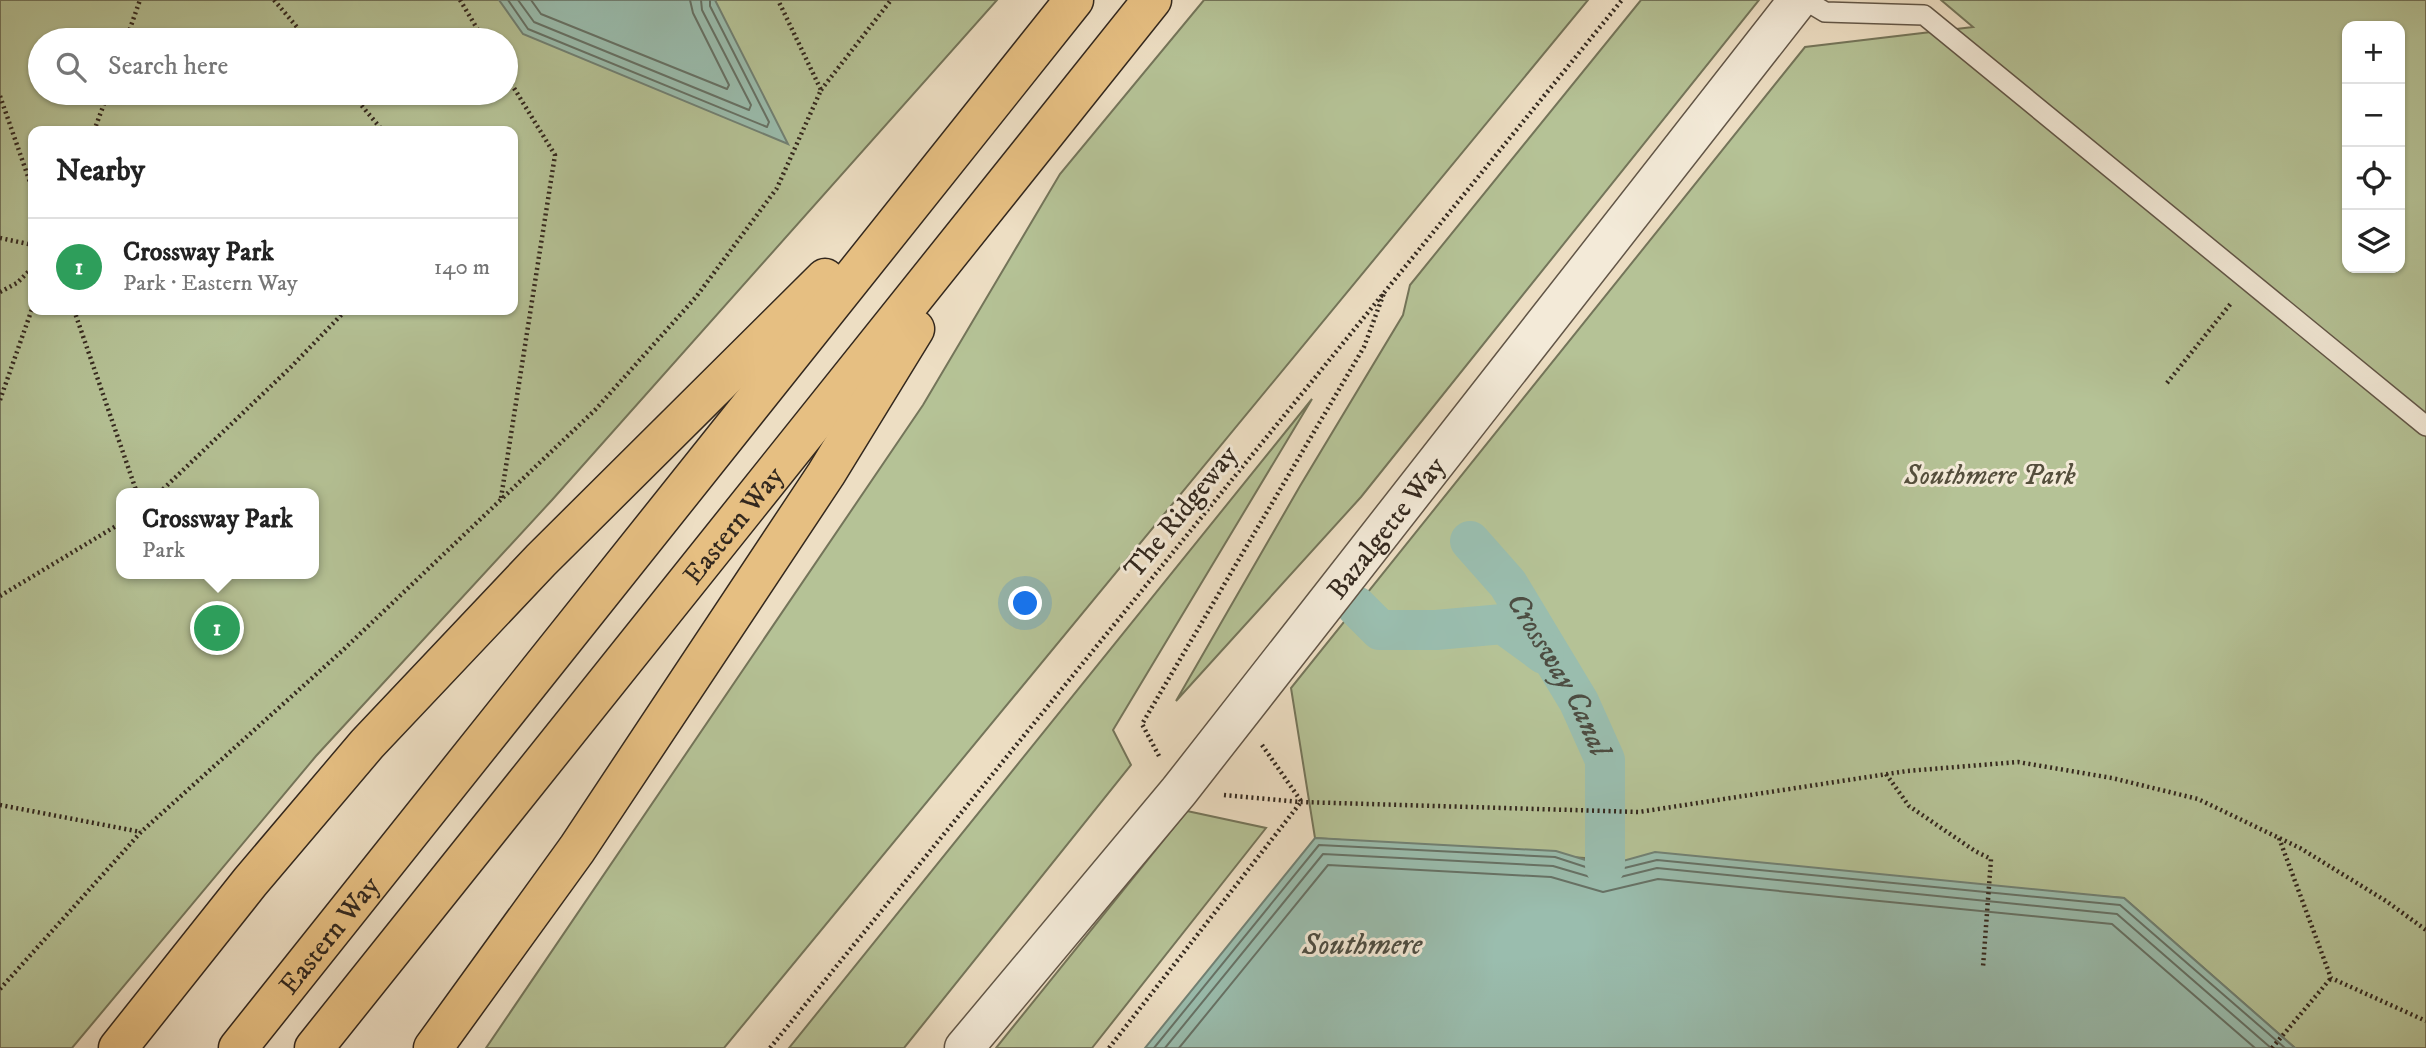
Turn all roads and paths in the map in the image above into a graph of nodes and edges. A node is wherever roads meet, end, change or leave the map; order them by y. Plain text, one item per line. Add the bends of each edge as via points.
1 (140, 0) edge
2 (274, 0) edge
3 (460, 0) edge
4 (778, 0) edge
5 (891, 0) edge
6 (1074, 0) edge
7 (1152, 0) edge
8 (1622, 0) edge
9 (1798, 0) edge
10 (1805, 0) edge
11 (130, 28) edge
12 (298, 28) edge
13 (477, 28) edge
14 (821, 90) junction
15 (518, 95) edge
16 (0, 96) edge
17 (104, 105) edge
18 (361, 105) edge
19 (96, 126) edge
20 (379, 126) edge
21 (951, 153) junction
22 (28, 177) edge
23 (1002, 187) junction
24 (0, 238) edge
25 (28, 244) edge
26 (28, 272) edge
27 (0, 292) edge
28 (1384, 293) junction
29 (30, 315) edge
30 (76, 315) edge
31 (341, 315) edge
32 (2220, 318) dead end
33 (2167, 383) dead end
34 (0, 400) edge
35 (2426, 426) edge
36 (134, 488) edge
37 (164, 488) edge
38 (501, 499) junction
39 (116, 526) edge
40 (0, 596) edge
41 (1241, 713) junction
42 (1886, 774) junction
43 (1179, 791) junction
44 (1301, 802) junction
45 (0, 805) edge
46 (141, 832) junction
47 (2278, 837) junction
48 (2426, 930) edge
49 (1983, 967) dead end
50 (2331, 978) junction
51 (0, 989) edge
52 (2426, 1021) edge
53 (118, 1048) edge
54 (238, 1048) edge
55 (314, 1048) edge
56 (433, 1048) edge
57 (770, 1048) edge
58 (964, 1048) edge
59 (1109, 1048) edge
60 (2272, 1048) edge

1 - 11 path
2 - 12 path
3 - 13 path
4 - 14 path
5 - 14 path
6 - 21 main road, Eastern Way
7 - 23 main road, Eastern Way
8 - 28 path, The Ridgeway
9 - 41 street, Bazalgette Way
10 - 35 lane via 1825,12 1924,15
14 - 38 path via 777,188 696,297 595,410
15 - 38 path via 555,155
16 - 22 path
17 - 19 path
18 - 20 path
21 - 53 main road via 541,560 367,744
21 - 54 main road, Eastern Way
23 - 55 main road, Eastern Way
23 - 56 main road via 826,474 577,849
24 - 25 path
26 - 27 path
28 - 43 path via 1364,347 1142,724
28 - 57 path, The Ridgeway
29 - 34 path
30 - 36 path
31 - 37 path
32 - 33 path
38 - 46 path via 342,651
39 - 40 path
41 - 43 street, Bazalgette Way
41 - 44 path
42 - 44 path via 1639,812
42 - 47 path via 2018,762 2198,799
42 - 49 path via 1909,806 1991,859
43 - 44 path
43 - 58 street, Bazalgette Way
44 - 59 path
45 - 46 path
46 - 51 path
47 - 48 path
47 - 50 path
50 - 52 path
50 - 60 path

